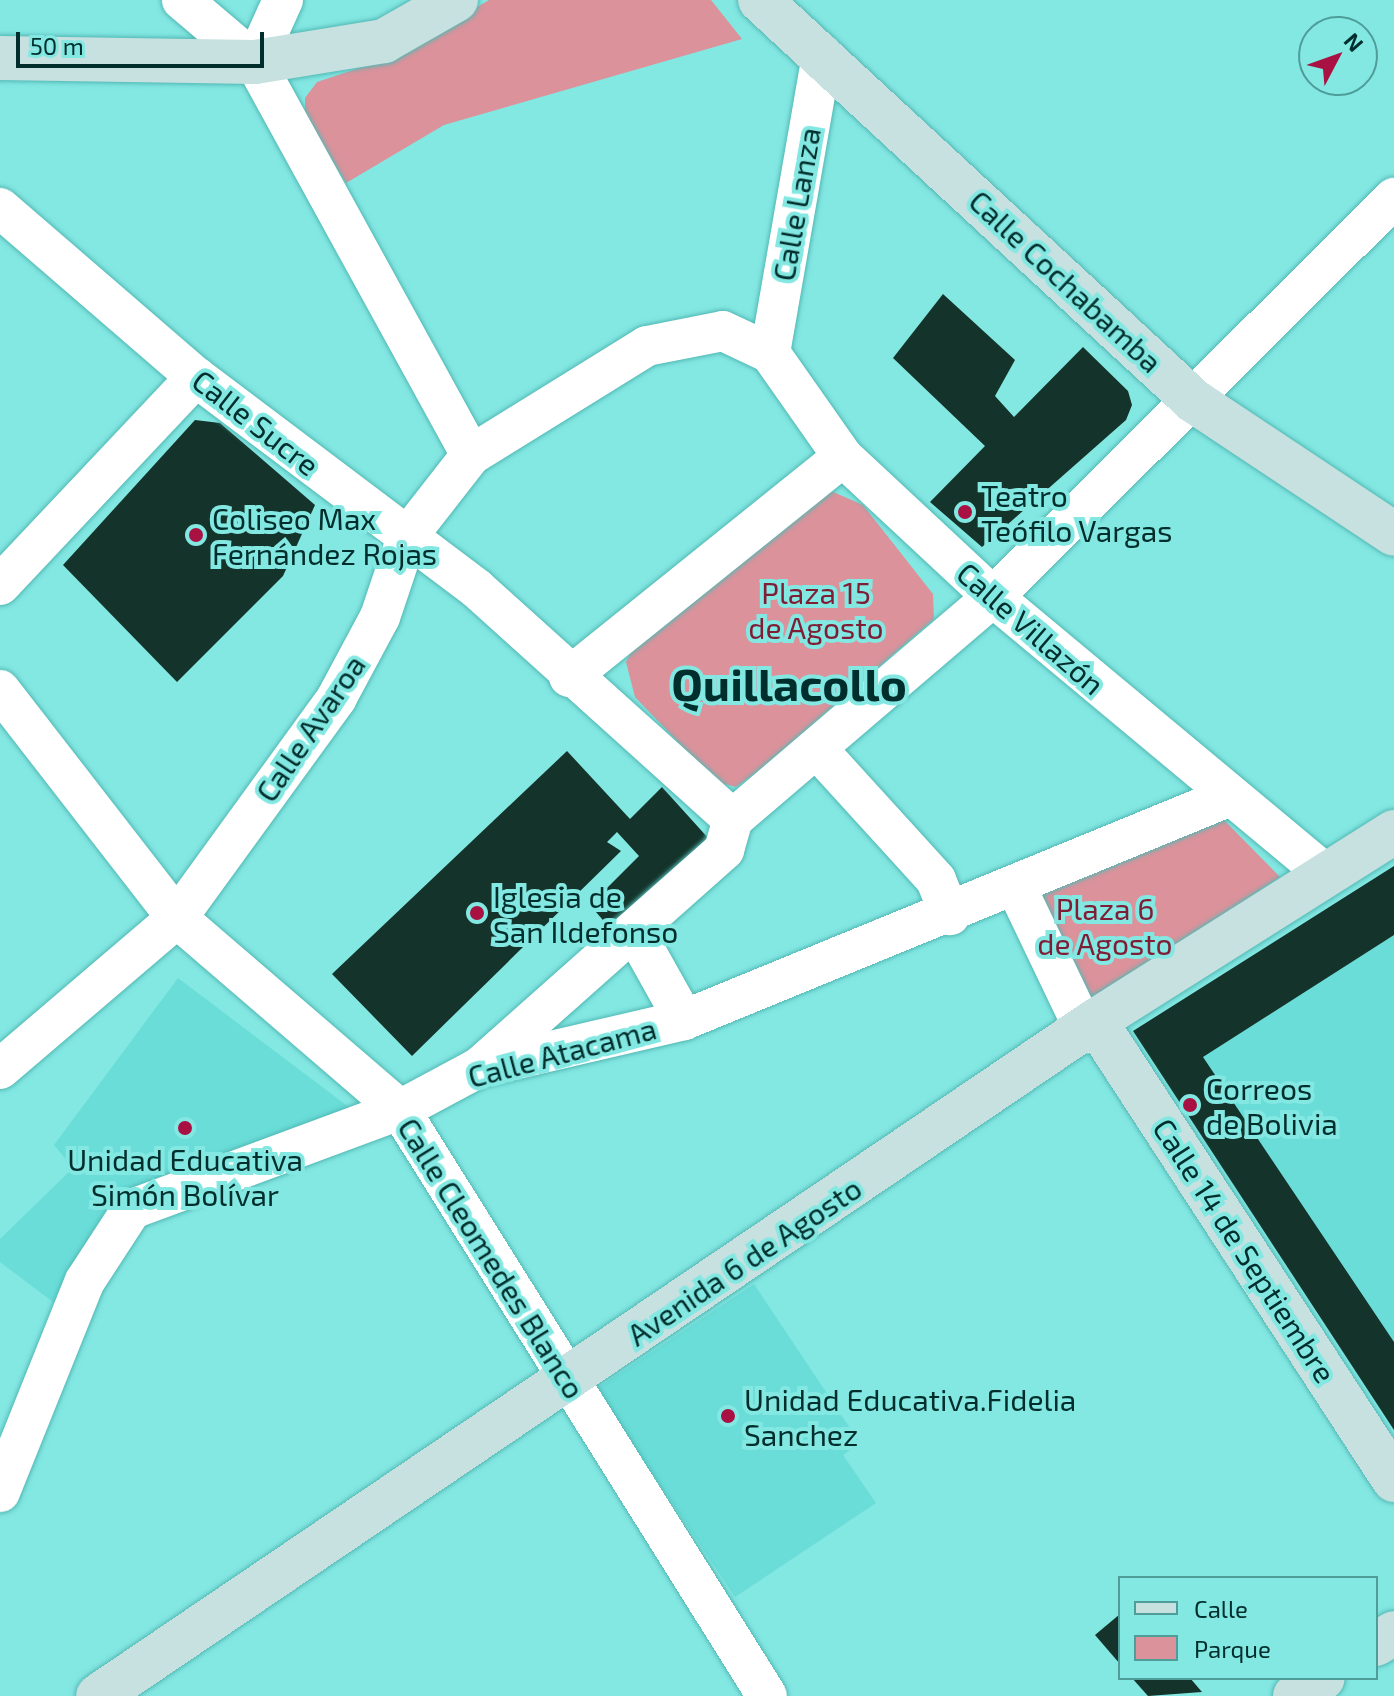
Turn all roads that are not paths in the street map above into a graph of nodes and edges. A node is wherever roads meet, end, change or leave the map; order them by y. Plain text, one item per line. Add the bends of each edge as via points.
1 (182, 0) edge
2 (283, 0) edge
3 (456, 0) edge
4 (760, 0) edge
5 (822, 54) junction
6 (0, 58) edge
7 (255, 62) junction
8 (1394, 198) edge
9 (0, 208) edge
10 (770, 353) junction
11 (196, 377) junction
12 (1194, 401) junction
13 (471, 455) junction
14 (843, 457) junction
15 (1394, 534) edge
16 (407, 537) junction
17 (0, 585) edge
18 (993, 597) junction
19 (569, 677) junction
20 (0, 690) edge
21 (817, 749) junction
22 (1228, 797) junction
23 (733, 819) junction
24 (1394, 832) edge
25 (1324, 873) junction
26 (1017, 889) junction
27 (950, 915) junction
28 (177, 918) junction
29 (636, 934) junction
30 (684, 1020) junction
31 (1090, 1027) junction
32 (478, 1068) junction
33 (0, 1069) edge
34 (400, 1110) junction
35 (567, 1379) junction
36 (1394, 1480) edge
37 (0, 1492) edge
38 (1320, 1680) edge
39 (98, 1696) edge
40 (767, 1696) edge
41 (1295, 1696) edge

1 - 7 street
2 - 7 street
3 - 7 main road via 384,41
4 - 5 main road, Calle Cochabamba
5 - 10 street, Calle Lanza
5 - 12 main road, Calle Cochabamba
6 - 7 main road
7 - 13 street
8 - 12 street
9 - 11 street, Calle Sucre
10 - 13 street, Calle Avaroa via 723,331 647,346
10 - 14 street, Calle Villazón
11 - 16 street, Calle Sucre
11 - 17 street
12 - 15 main road, Calle Cochabamba
12 - 18 street
13 - 16 street, Calle Avaroa
14 - 18 street, Calle Villazón
14 - 19 street
16 - 19 street, Calle Sucre via 476,588
16 - 28 street, Calle Avaroa via 380,617 336,699
18 - 21 street
18 - 22 street, Calle Villazón
19 - 23 street, Calle Sucre
20 - 28 street, Calle Cleomedes Blanco
21 - 23 street
21 - 27 street via 936,880
22 - 25 street, Calle Villazón
22 - 26 street, Calle Atacama
23 - 29 street via 724,850
24 - 25 main road, Avenida 6 de Agosto
25 - 31 main road, Avenida 6 de Agosto
26 - 27 street, Calle Atacama
26 - 31 street
27 - 30 street, Calle Atacama
28 - 33 street, Calle Avaroa
28 - 34 street, Calle Cleomedes Blanco
29 - 30 street
29 - 32 street
30 - 32 street, Calle Atacama
31 - 35 main road, Avenida 6 de Agosto
31 - 36 main road, Calle 14 de Septiembre
32 - 34 street, Calle Atacama
34 - 35 street, Calle Cleomedes Blanco
34 - 37 street, Calle Atacama via 132,1209 85,1281
35 - 39 main road, Avenida 6 de Agosto
35 - 40 street, Calle Cleomedes Blanco
38 - 41 main road

